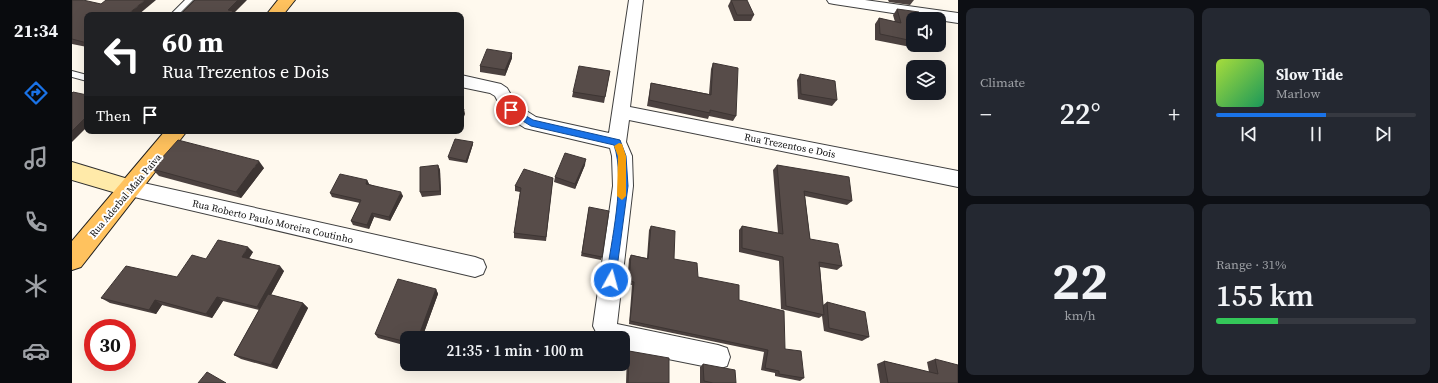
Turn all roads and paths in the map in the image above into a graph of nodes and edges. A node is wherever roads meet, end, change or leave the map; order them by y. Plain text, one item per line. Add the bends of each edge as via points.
1 (189, 0) edge
2 (287, 0) edge
3 (636, 0) edge
4 (834, 0) edge
5 (177, 12) edge
6 (277, 12) edge
7 (958, 18) edge
8 (72, 74) edge
9 (84, 77) edge
10 (464, 82) edge
11 (621, 112) junction
12 (175, 134) edge
13 (617, 142) junction
14 (72, 171) edge
15 (958, 179) edge
16 (130, 188) junction
17 (72, 258) edge
18 (475, 267) dead end
19 (617, 331) edge
20 (630, 337) edge
21 (718, 357) dead end

1 - 5 lane
2 - 6 main road
3 - 11 street
4 - 7 street
8 - 9 lane
10 - 13 street via 495,88 501,92 511,110 531,123
11 - 13 street
11 - 15 street, Rua Trezentos e Dois
12 - 16 main road, Rua Aderbal Maia Paiva
13 - 19 street via 622,156 623,186
14 - 16 street, Rua Roberto Paulo Moreira Coutinho
16 - 17 main road, Rua Aderbal Maia Paiva
16 - 18 street, Rua Roberto Paulo Moreira Coutinho
20 - 21 street

